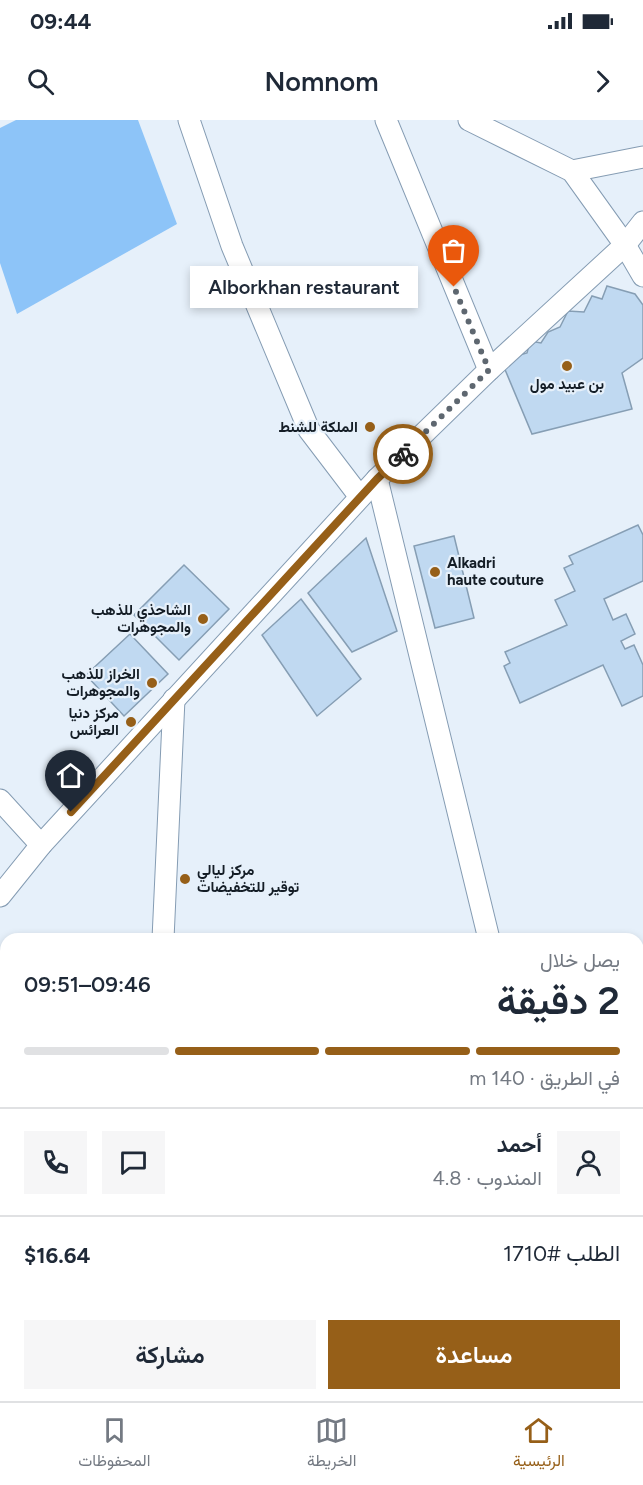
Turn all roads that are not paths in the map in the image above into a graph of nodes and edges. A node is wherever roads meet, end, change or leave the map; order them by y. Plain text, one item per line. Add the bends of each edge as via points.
1 (189, 120) edge
2 (386, 120) edge
3 (469, 120) edge
4 (643, 157) edge
5 (572, 171) junction
6 (643, 222) edge
7 (625, 245) junction
8 (643, 276) edge
9 (489, 370) junction
10 (377, 479) junction
11 (360, 497) junction
12 (174, 699) junction
13 (0, 800) edge
14 (41, 845) junction
15 (0, 896) edge
16 (164, 933) edge
17 (488, 933) edge

1 - 11 street via 232,246 309,430
2 - 9 street
3 - 5 street
4 - 5 street
5 - 7 street
6 - 7 street
7 - 8 street
7 - 9 street
9 - 10 street
10 - 11 street
10 - 17 street
11 - 12 street
12 - 14 street
12 - 16 street
13 - 14 street
14 - 15 street

